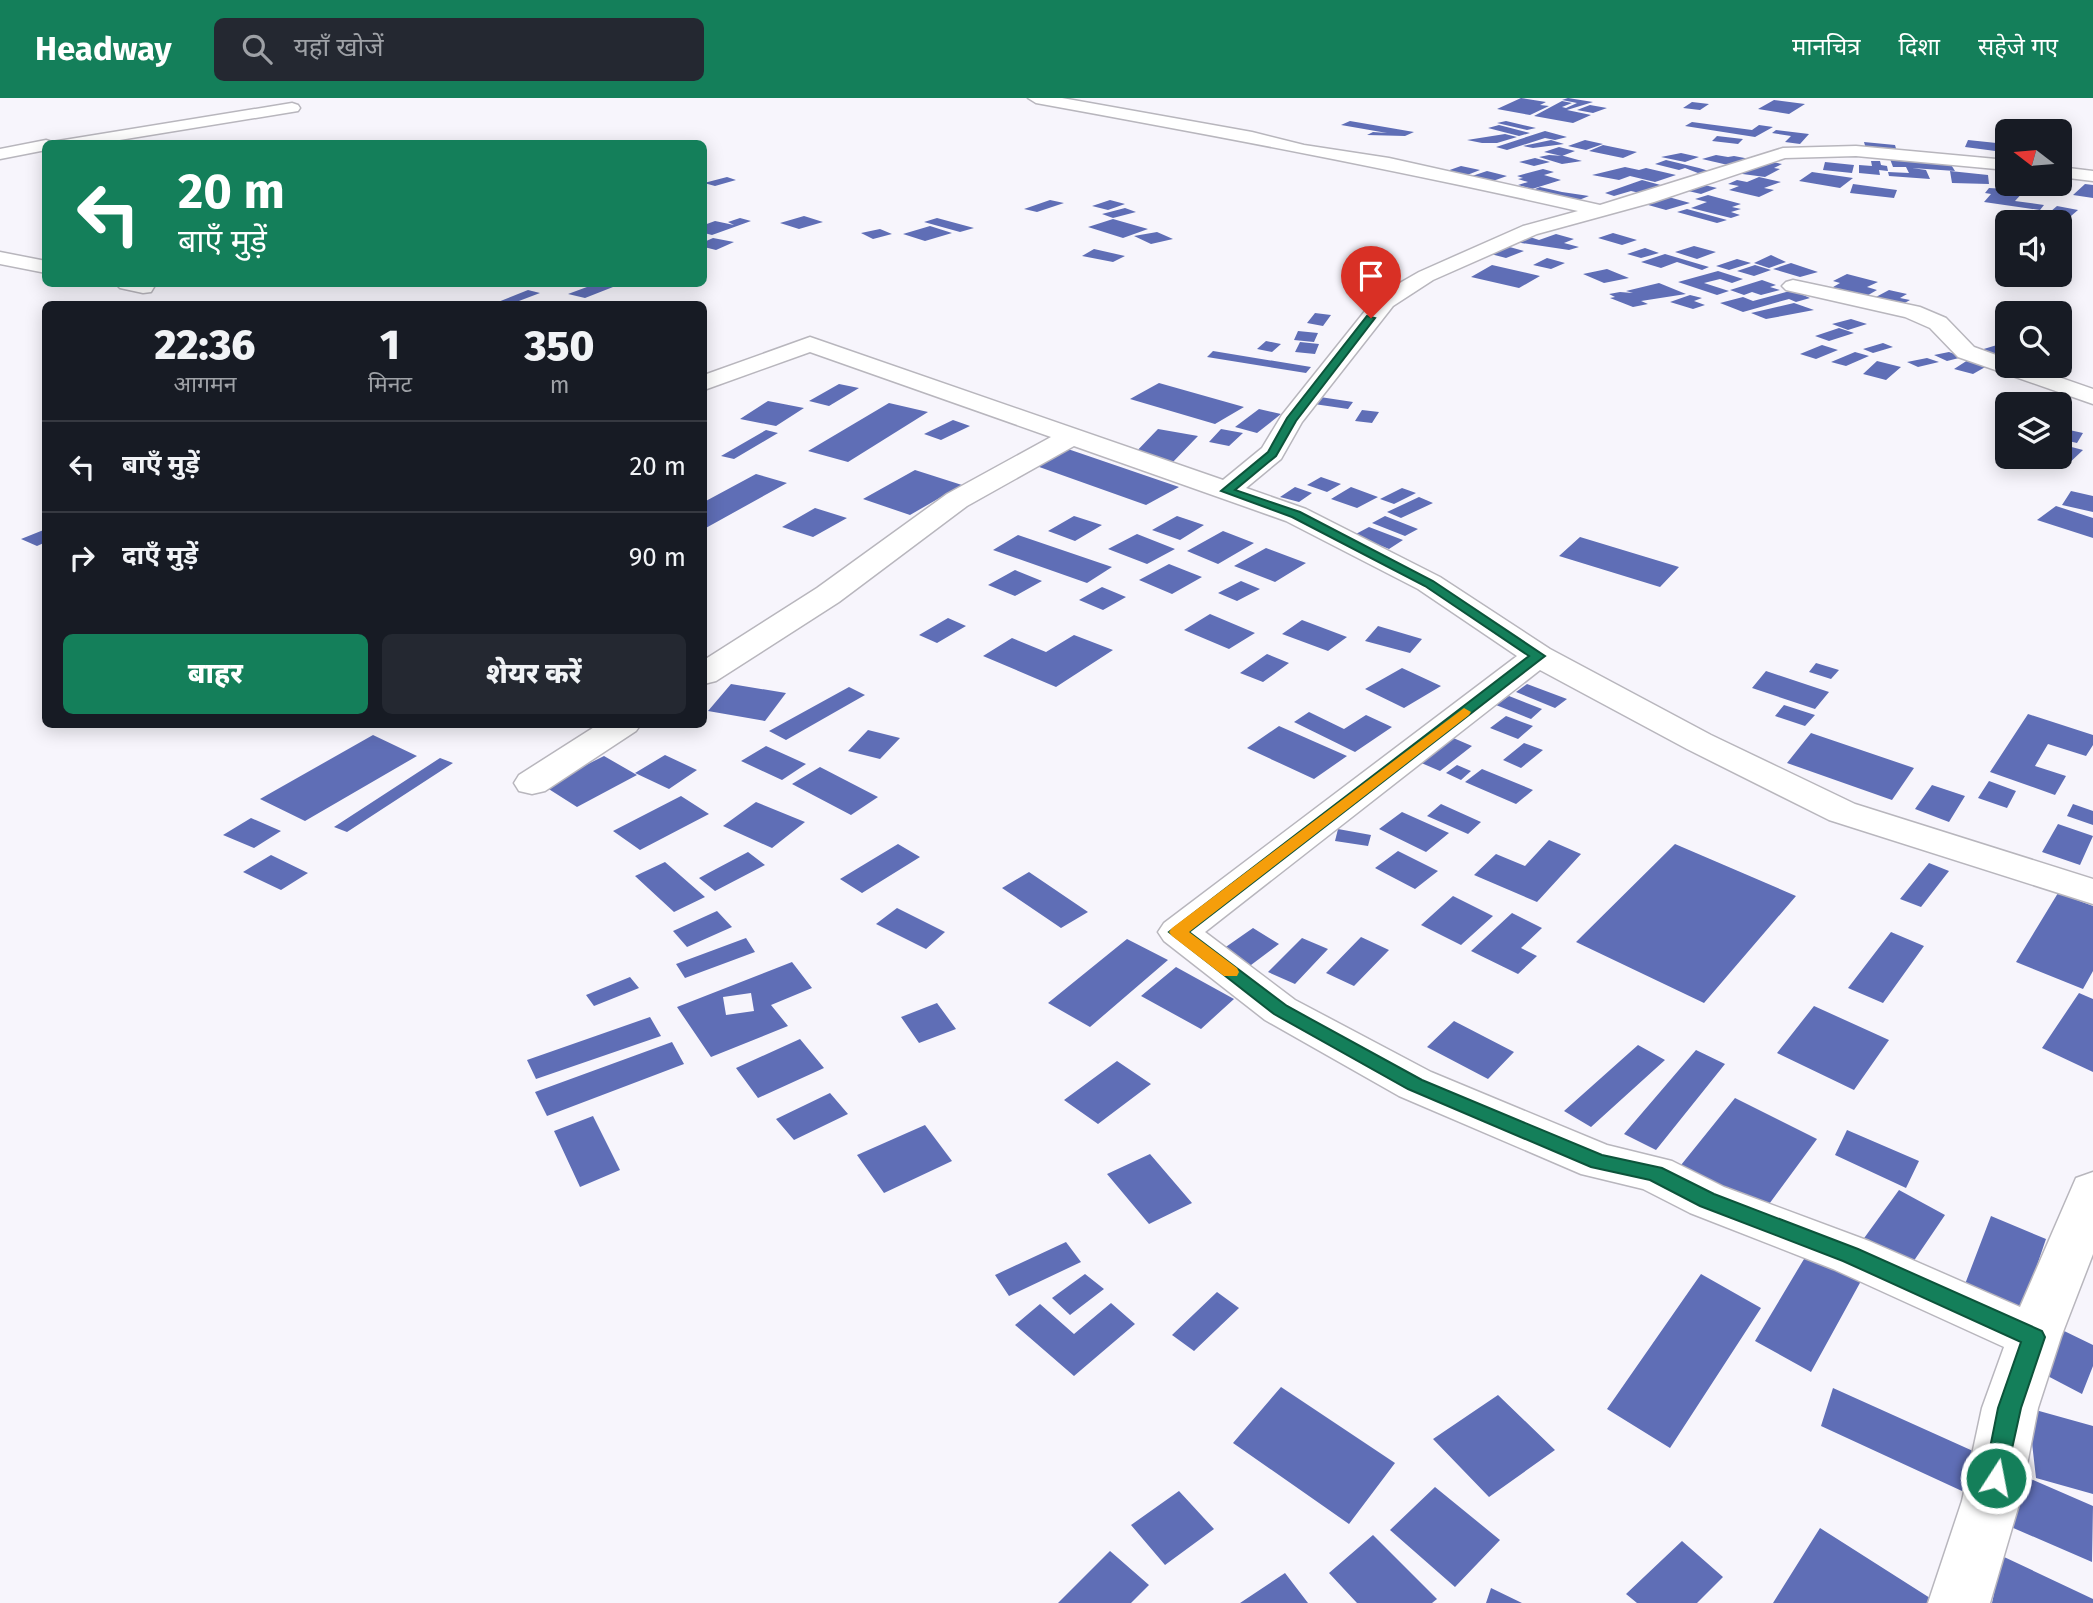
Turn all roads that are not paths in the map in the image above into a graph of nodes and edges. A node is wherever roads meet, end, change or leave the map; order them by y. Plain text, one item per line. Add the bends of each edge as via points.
1 (1036, 98) edge
2 (292, 108) dead end
3 (84, 140) edge
4 (42, 146) edge
5 (0, 153) edge
6 (1995, 165) edge
7 (2072, 173) edge
8 (2093, 176) edge
9 (1600, 210) junction
10 (0, 258) edge
11 (42, 266) edge
12 (1793, 286) dead end
13 (707, 382) edge
14 (2093, 397) edge
15 (1071, 437) junction
16 (1226, 491) junction
17 (1538, 656) junction
18 (707, 672) edge
19 (618, 728) edge
20 (532, 783) dead end
21 (2093, 892) edge
22 (2093, 1191) edge
23 (2034, 1337) junction
24 (1959, 1603) edge

1 - 9 street via 1389,163
2 - 3 street
4 - 5 street
6 - 9 street via 1889,153 1799,150
7 - 8 street
9 - 16 street via 1530,230 1426,276 1385,301 1291,420 1272,453
10 - 11 street
12 - 14 street via 1912,312 1938,323 1966,352
13 - 15 street via 810,344
15 - 16 street
15 - 18 street via 957,500 828,595
16 - 17 street via 1296,515 1429,583
17 - 21 street via 1842,812
17 - 23 street via 1178,932 1280,1010 1415,1084 1598,1161 1655,1174
19 - 20 street
22 - 23 street
23 - 24 street via 2010,1408 1991,1501

